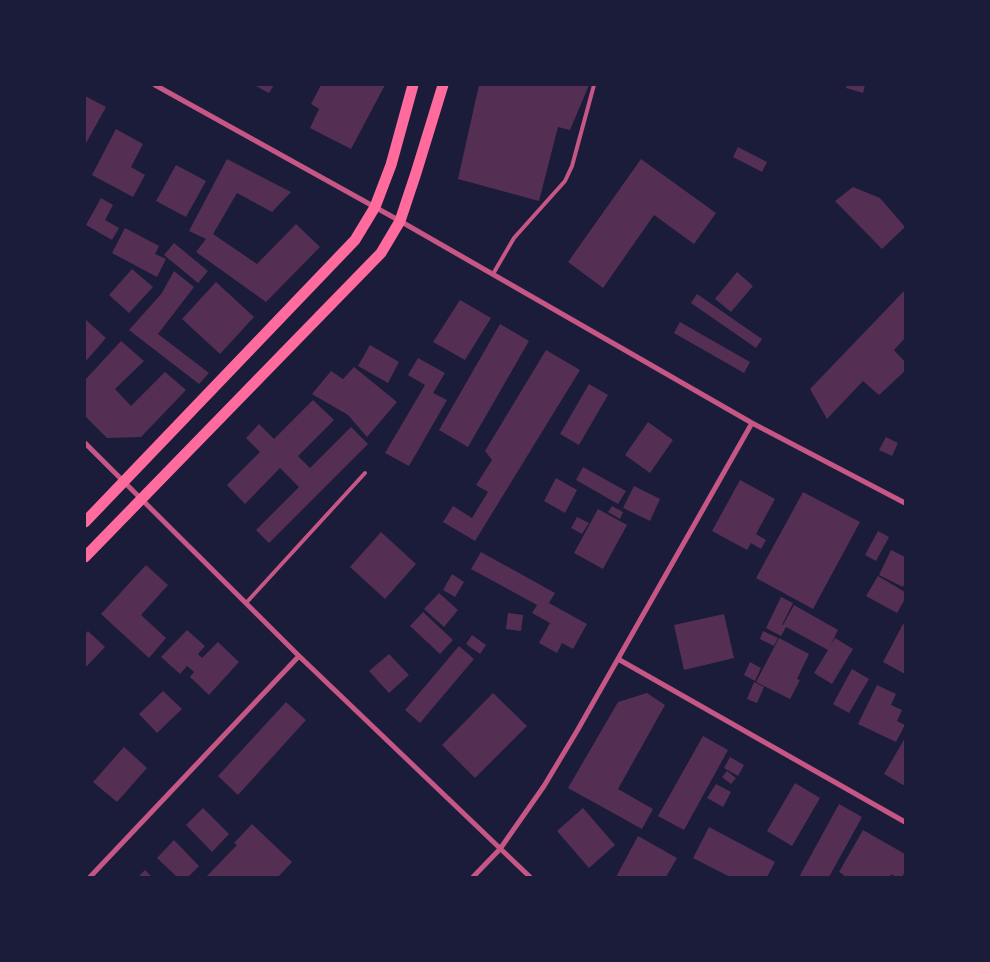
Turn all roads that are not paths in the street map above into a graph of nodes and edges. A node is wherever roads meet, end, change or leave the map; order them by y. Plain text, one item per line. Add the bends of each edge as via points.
1 (155, 85) edge
2 (414, 85) edge
3 (443, 85) edge
4 (594, 85) edge
5 (374, 207) junction
6 (400, 221) junction
7 (492, 274) junction
8 (752, 423) junction
9 (85, 443) edge
10 (365, 473) dead end
11 (124, 481) junction
12 (141, 499) junction
13 (905, 503) edge
14 (85, 522) edge
15 (85, 557) edge
16 (246, 603) junction
17 (298, 656) junction
18 (618, 659) junction
19 (905, 822) edge
20 (500, 849) junction
21 (90, 877) edge
22 (473, 877) edge
23 (530, 877) edge

1 - 5 street
2 - 5 main road via 391,165
3 - 6 main road
4 - 7 lane via 565,181 514,238
5 - 6 street
5 - 11 main road via 355,240
6 - 7 street
6 - 12 main road via 381,254
7 - 8 street
8 - 13 street
8 - 18 street
9 - 11 street
10 - 16 lane
11 - 12 street
11 - 14 main road
12 - 15 main road
12 - 16 street
16 - 17 street
17 - 20 street
17 - 21 street
18 - 19 street
18 - 20 street via 544,786
20 - 22 street
20 - 23 street

